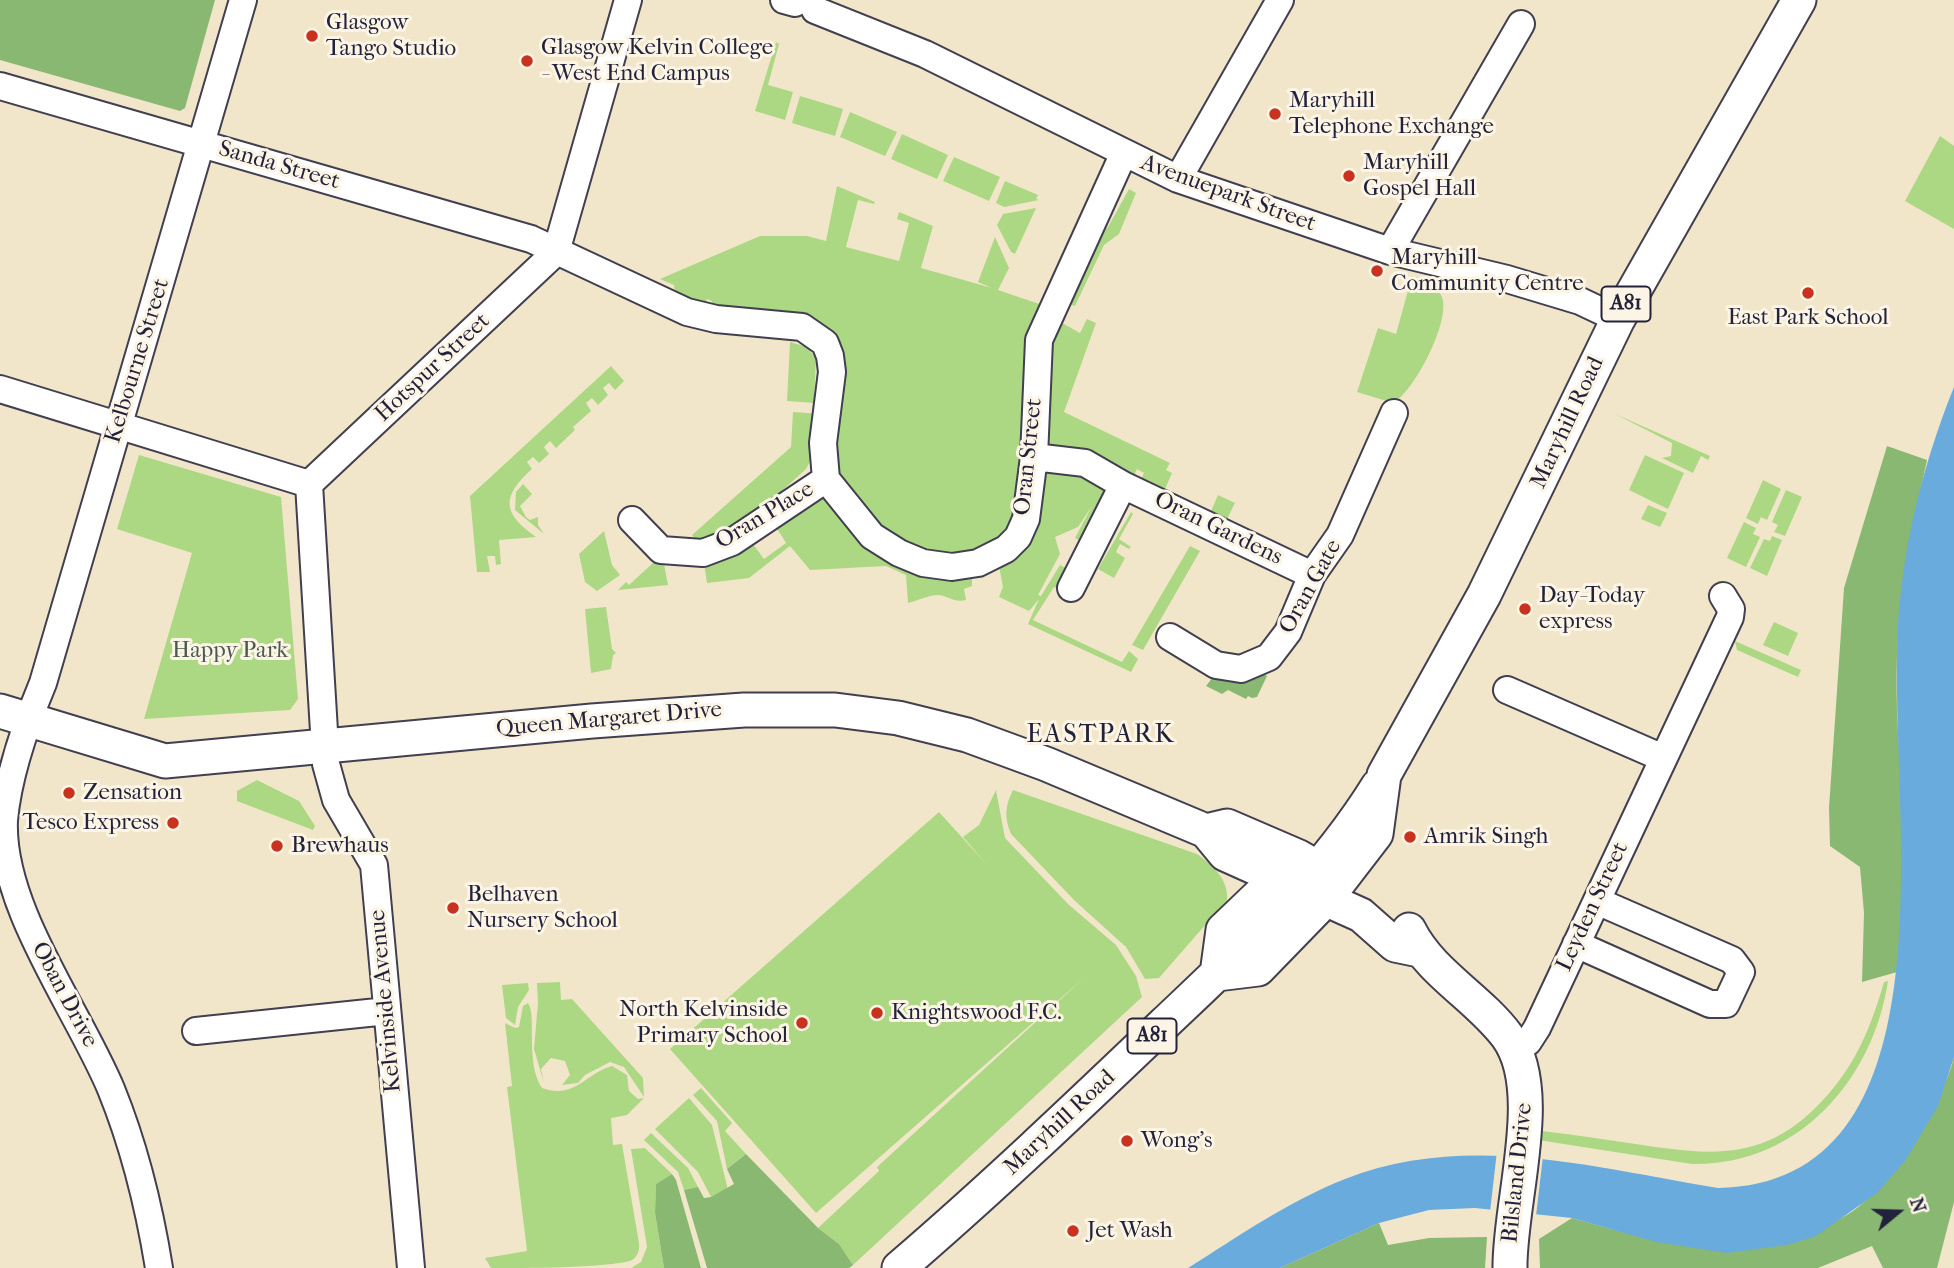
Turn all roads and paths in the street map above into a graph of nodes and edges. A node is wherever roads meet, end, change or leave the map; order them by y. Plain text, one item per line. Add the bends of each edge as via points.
1 (243, 0) edge
2 (628, 0) edge
3 (1280, 0) edge
4 (1799, 0) edge
5 (798, 4) edge
6 (1521, 24) dead end
7 (0, 86) edge
8 (202, 144) junction
9 (1124, 155) junction
10 (1178, 179) junction
11 (1391, 251) junction
12 (556, 252) junction
13 (1618, 319) junction
14 (0, 389) edge
15 (1394, 413) dead end
16 (120, 425) junction
17 (1034, 457) junction
18 (826, 479) junction
19 (309, 484) junction
20 (1123, 485) junction
21 (632, 520) dead end
22 (1312, 575) junction
23 (1070, 587) dead end
24 (1723, 596) dead end
25 (1170, 637) dead end
26 (1507, 690) dead end
27 (14, 715) edge
28 (324, 746) junction
29 (1663, 758) junction
30 (1384, 775) junction
31 (1311, 878) junction
32 (1597, 901) junction
33 (1576, 944) junction
34 (1217, 974) junction
35 (387, 1011) junction
36 (196, 1031) dead end
37 (1515, 1050) junction
38 (159, 1268) edge
39 (411, 1268) edge
40 (899, 1268) edge
41 (1510, 1268) edge

1 - 8 street, Kelbourne Street
2 - 12 street
3 - 10 street
4 - 13 main road, Maryhill Road / A81
5 - 9 street, Avenuepark Street via 925,54
6 - 11 street
7 - 8 street, Sanda Street
8 - 12 street, Sanda Street via 531,239
8 - 16 street, Kelbourne Street
9 - 10 street, Avenuepark Street
9 - 17 street, Oran Street via 1039,340
10 - 11 street, Avenuepark Street
11 - 13 street, Avenuepark Street via 1507,279 1580,301
12 - 18 street via 687,312 802,327 825,343 832,372 823,443
12 - 19 street, Hotspur Street
13 - 30 main road, Maryhill Road / A81 via 1484,595
14 - 16 street
15 - 22 street, Oran Gate via 1340,535
16 - 19 street
16 - 27 street, Kelbourne Street via 43,683
17 - 18 street, Oran Street via 1026,519 1018,537 1006,549 978,563 952,567 923,563 872,536
17 - 20 street, Oran Gardens via 1085,463
18 - 21 street, Oran Place via 733,542 703,553 661,550
19 - 28 street
20 - 22 street, Oran Gardens
20 - 23 street
22 - 25 street, Oran Gate via 1288,632 1269,657 1256,665 1241,669 1216,665
24 - 29 street, Leyden Street via 1730,617
26 - 29 street
27 - 28 main road, Queen Margaret Drive via 165,761
27 - 38 street, Oban Drive via 4,822 17,902 89,1040 133,1145
28 - 31 main road, Queen Margaret Drive via 692,713 767,709 855,712 967,735 1206,831 1225,854
28 - 35 street, Kelvinside Avenue via 336,800 374,865
29 - 32 street, Leyden Street
30 - 31 main road, Maryhill Road / A81 via 1335,810
30 - 31 main road, Maryhill Road / A81 via 1376,834
31 - 34 main road, Maryhill Road / A81 via 1258,969
31 - 34 main road, Maryhill Road / A81 via 1223,930
31 - 37 main road, Bilsland Drive via 1375,901 1409,930 1419,950 1499,1026
32 - 33 street, Leyden Street
32 - 33 street via 1732,960 1741,972 1731,994 1726,1004 1710,1004
33 - 37 street, Leyden Street via 1534,1034
34 - 40 main road, Maryhill Road / A81 via 1058,1127
35 - 36 street
35 - 39 street, Kelvinside Avenue
37 - 41 main road, Bilsland Drive via 1527,1108

